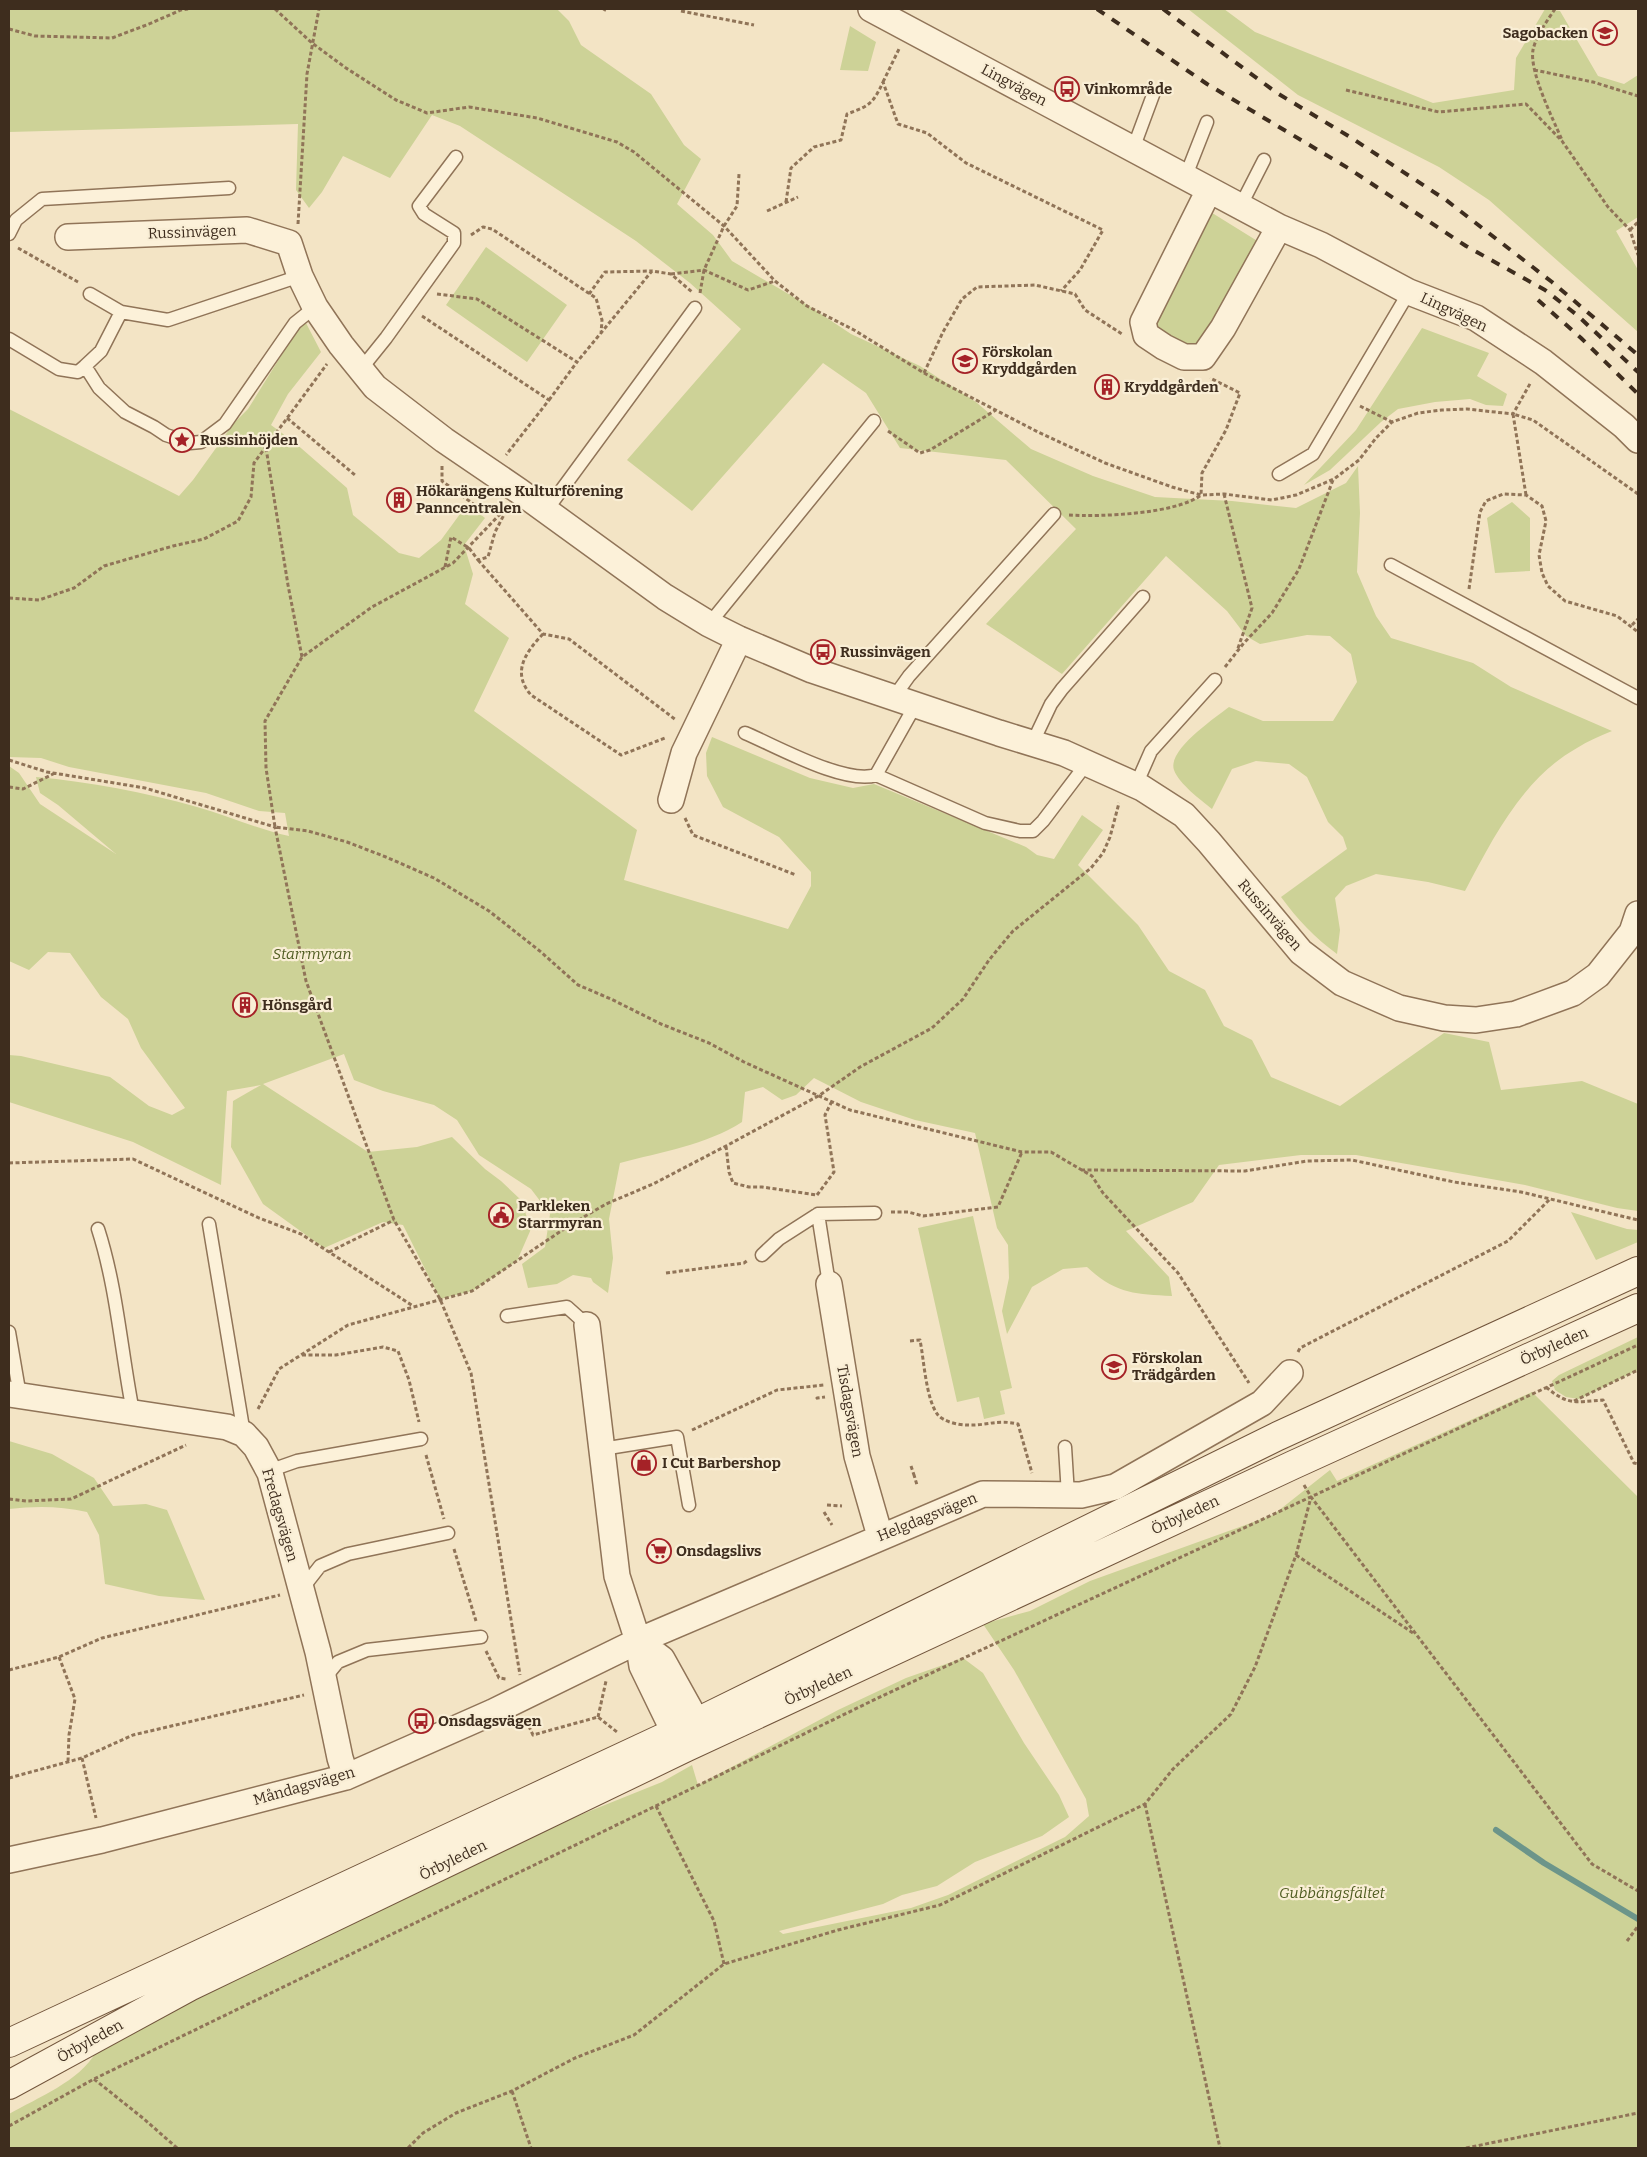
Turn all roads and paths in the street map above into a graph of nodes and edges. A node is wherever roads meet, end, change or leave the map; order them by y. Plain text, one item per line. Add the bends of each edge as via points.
1 (188, 9) edge
2 (275, 9) edge
3 (318, 9) edge
4 (871, 9) edge
5 (1555, 9) edge
6 (691, 10) edge
7 (681, 11) dead end
8 (754, 24) dead end
9 (9, 29) edge
10 (312, 43) junction
11 (1534, 70) junction
12 (1346, 90) dead end
13 (1153, 95) dead end
14 (1638, 96) edge
15 (1207, 122) dead end
16 (1562, 141) junction
17 (1132, 149) junction
18 (456, 157) dead end
19 (1264, 160) dead end
20 (739, 174) dead end
21 (1186, 178) junction
22 (230, 188) dead end
23 (1209, 190) junction
24 (798, 197) dead end
25 (786, 202) junction
26 (1241, 205) junction
27 (767, 211) dead end
28 (1638, 222) edge
29 (724, 226) junction
30 (1279, 227) junction
31 (1630, 230) junction
32 (68, 237) dead end
33 (10, 239) edge
34 (467, 240) dead end
35 (289, 243) junction
36 (1638, 255) edge
37 (704, 270) junction
38 (652, 271) junction
39 (671, 274) junction
40 (300, 276) junction
41 (775, 281) junction
42 (1061, 291) junction
43 (1409, 292) junction
44 (424, 293) junction
45 (90, 294) joint
46 (589, 294) junction
47 (315, 307) junction
48 (695, 308) dead end
49 (1085, 310) dead end
50 (121, 312) junction
51 (601, 335) junction
52 (9, 339) edge
53 (342, 346) junction
54 (577, 362) junction
55 (1543, 362) junction
56 (85, 366) junction
57 (361, 369) junction
58 (924, 373) junction
59 (1240, 393) dead end
60 (1346, 399) junction
61 (549, 400) junction
62 (996, 410) junction
63 (1513, 414) junction
64 (287, 418) junction
65 (874, 421) joint
66 (1392, 422) junction
67 (1638, 440) edge
68 (266, 447) junction
69 (502, 461) dead end
70 (1279, 474) dead end
71 (355, 475) dead end
72 (1334, 479) junction
73 (1224, 494) junction
74 (1638, 494) edge
75 (1201, 495) junction
76 (1526, 495) junction
77 (546, 511) junction
78 (1054, 514) joint
79 (469, 548) junction
80 (478, 560) junction
81 (1391, 565) dead end
82 (445, 568) junction
83 (9, 598) edge
84 (1142, 598) dead end
85 (1468, 607) junction
86 (1638, 619) edge
87 (709, 624) junction
88 (1632, 625) junction
89 (1638, 632) edge
90 (543, 634) junction
91 (739, 639) junction
92 (1236, 654) junction
93 (302, 657) junction
94 (1215, 680) joint
95 (1638, 698) edge
96 (905, 701) junction
97 (678, 723) dead end
98 (745, 733) dead end
99 (666, 738) dead end
100 (1032, 744) junction
101 (9, 760) edge
102 (1087, 763) junction
103 (56, 773) junction
104 (876, 775) junction
105 (1132, 783) junction
106 (9, 787) edge
107 (670, 800) joint
108 (275, 827) junction
109 (796, 875) dead end
110 (1638, 914) edge
111 (820, 1095) junction
112 (832, 1101) junction
113 (726, 1146) junction
114 (1022, 1152) junction
115 (1081, 1170) junction
116 (817, 1195) junction
117 (1550, 1198) junction
118 (875, 1213) joint
119 (818, 1214) junction
120 (394, 1220) junction
121 (1638, 1220) edge
122 (208, 1224) dead end
123 (98, 1229) dead end
124 (329, 1252) dead end
125 (762, 1255) joint
126 (1638, 1271) edge
127 (666, 1273) dead end
128 (828, 1284) joint
129 (440, 1299) junction
130 (1638, 1308) edge
131 (507, 1316) dead end
132 (587, 1325) joint
133 (9, 1332) edge
134 (910, 1341) dead end
135 (1638, 1345) edge
136 (302, 1354) junction
137 (1638, 1370) edge
138 (1290, 1373) joint
139 (845, 1383) junction
140 (1546, 1387) junction
141 (14, 1395) edge
142 (1571, 1402) junction
143 (1262, 1403) junction
144 (133, 1412) junction
145 (214, 1425) junction
146 (244, 1434) junction
147 (677, 1437) junction
148 (421, 1439) junction
149 (1065, 1447) dead end
150 (602, 1449) junction
151 (1638, 1464) edge
152 (1293, 1465) junction
153 (911, 1466) dead end
154 (270, 1473) junction
155 (917, 1485) dead end
156 (1038, 1495) junction
157 (1068, 1495) junction
158 (1311, 1497) junction
159 (9, 1499) edge
160 (689, 1505) dead end
161 (827, 1505) dead end
162 (842, 1506) dead end
163 (824, 1512) dead end
164 (832, 1525) dead end
165 (448, 1533) junction
166 (880, 1536) junction
167 (1296, 1555) junction
168 (302, 1590) junction
169 (1415, 1635) junction
170 (481, 1637) junction
171 (638, 1641) junction
172 (606, 1656) junction
173 (59, 1657) junction
174 (9, 1670) edge
175 (324, 1679) junction
176 (522, 1690) junction
177 (598, 1717) junction
178 (686, 1727) junction
179 (620, 1735) dead end
180 (82, 1758) junction
181 (68, 1761) junction
182 (346, 1777) junction
183 (9, 1778) edge
184 (1144, 1804) junction
185 (656, 1806) junction
186 (102, 1840) junction
187 (9, 1860) edge
188 (1638, 1891) edge
189 (1638, 1926) edge
190 (1627, 1941) dead end
191 (724, 1964) junction
192 (9, 2043) edge
193 (94, 2079) junction
194 (9, 2085) edge
195 (512, 2091) junction
196 (1638, 2113) edge
197 (9, 2126) edge
198 (177, 2148) edge
199 (408, 2148) edge
200 (531, 2148) edge
201 (1220, 2148) edge
202 (1466, 2148) edge

1 - 9 path via 112,38 35,36
2 - 10 path
3 - 10 path
4 - 17 street, Lingvägen
5 - 11 path via 1537,38 1533,51
6 - 7 path
6 - 8 path
10 - 29 path via 373,86 427,113 469,107 537,118 617,142 634,152
10 - 35 path via 296,238
11 - 14 path via 1593,82
11 - 16 path
12 - 16 path via 1439,112 1526,104
13 - 17 lane
15 - 21 lane
16 - 31 path via 1608,207
17 - 21 street, Lingvägen
18 - 44 lane via 419,206 424,214 454,233 454,243
19 - 26 lane
20 - 29 path via 737,206
21 - 23 street, Lingvägen
22 - 33 lane via 42,199 16,220
23 - 26 street, Lingvägen
23 - 30 street via 1143,322 1146,335 1184,358 1203,356 1223,328
24 - 25 path
25 - 27 path
25 - 42 path via 791,168 814,147 841,140 847,114 868,106 883,82 898,124 928,133 966,163 1103,230 1080,270
26 - 30 street, Lingvägen
28 - 31 path
29 - 37 path
29 - 41 path
30 - 43 street, Lingvägen via 1320,244
31 - 36 path
32 - 35 street, Russinvägen via 247,230
33 - 45 path via 89,288
34 - 46 path via 472,232 483,227 492,228
35 - 40 street, Russinvägen
37 - 39 path
37 - 39 path via 699,298
37 - 41 path via 748,290
38 - 39 path
38 - 46 path via 605,272
38 - 51 path
40 - 47 street, Russinvägen
40 - 50 lane via 168,320
41 - 58 path via 807,306 854,330
42 - 49 path via 1075,294
42 - 58 path via 1035,285 977,287 962,300
43 - 55 street, Lingvägen via 1476,318
43 - 60 lane
44 - 54 path via 477,299
44 - 57 lane
44 - 61 path via 417,313
45 - 50 lane
46 - 51 path via 599,305
47 - 53 street, Russinvägen
47 - 56 lane via 294,323 225,424 201,442 190,443 166,435 125,412 99,388
48 - 77 lane
50 - 56 lane via 101,351
51 - 54 path
52 - 56 lane via 59,369 78,372
53 - 57 street, Russinvägen
53 - 64 path
54 - 61 path
55 - 63 path
55 - 67 street, Lingvägen
57 - 77 street, Russinvägen via 375,387 444,440
58 - 62 path
59 - 75 path via 1226,430 1202,472
60 - 66 path
60 - 70 lane via 1312,454
61 - 69 path
62 - 65 path via 920,453
62 - 75 path via 1105,463
63 - 66 path via 1442,410 1418,413
63 - 74 path via 1533,420
63 - 76 path
64 - 68 path
64 - 71 path
65 - 87 lane
66 - 72 path via 1359,460
68 - 83 path via 254,463 252,497 238,521 204,539 104,566 74,588 39,600
68 - 93 path
72 - 73 path via 1296,495 1272,500
72 - 92 path via 1299,569 1272,613
73 - 75 path
73 - 92 path via 1252,608
75 - 78 path via 1192,501 1143,513
76 - 85 path via 1503,494 1486,501 1480,512
76 - 88 path via 1542,506 1546,521 1538,555 1548,586 1565,601 1617,616
77 - 87 street, Russinvägen
78 - 96 lane via 909,676
79 - 80 path
79 - 80 path via 509,504 495,532 488,557
79 - 82 path
79 - 82 path via 451,537
80 - 90 path
81 - 85 lane
82 - 93 path via 372,607
84 - 100 lane via 1062,689
85 - 95 lane
86 - 88 path
87 - 91 street, Russinvägen
88 - 89 path
90 - 97 path via 569,638
90 - 99 path via 528,651 522,668 524,687 531,695 621,756
91 - 96 street, Russinvägen via 812,670
91 - 107 street via 684,753
92 - 94 path
93 - 108 path via 265,721 266,768
94 - 105 lane via 1151,751
96 - 100 street, Russinvägen
96 - 104 lane
98 - 104 lane via 844,775 869,778
100 - 102 street, Russinvägen
101 - 103 path
102 - 104 lane via 1033,831 985,823
102 - 105 street, Russinvägen
103 - 106 path via 22,788
103 - 108 path via 145,788
105 - 110 street, Russinvägen via 1184,815 1301,952 1342,983 1399,1008 1444,1018 1476,1020 1516,1014 1573,993 1598,975 1632,932
105 - 111 path via 1120,798 1103,853 1091,868 1012,930 963,999 932,1028 860,1067
107 - 109 path via 685,805 683,813 693,835
108 - 111 path via 347,842 434,878 489,911 578,985
108 - 120 path via 306,981
111 - 112 path
111 - 113 path
112 - 114 path via 850,1110
112 - 116 path via 825,1115 834,1172
113 - 116 path via 733,1183
113 - 129 path via 606,1204 472,1291
114 - 115 path via 1052,1152
114 - 118 path via 998,1207 923,1216 908,1212
115 - 117 path via 1245,1170 1307,1161 1352,1160
115 - 143 path via 1092,1176 1103,1193 1178,1274
116 - 119 path
117 - 121 path
117 - 138 path via 1508,1241 1300,1348
118 - 119 lane
119 - 125 lane via 779,1239
119 - 128 lane
120 - 124 path
120 - 129 path
122 - 146 lane
123 - 144 lane via 114,1294
125 - 127 path via 752,1256 744,1263
126 - 178 main road, Örbyleden via 1278,1436
128 - 139 street, Tisdagsvägen
129 - 136 path via 348,1325
129 - 176 path via 471,1373
130 - 152 main road, Örbyleden
131 - 132 lane via 567,1307
132 - 150 street
133 - 141 lane
134 - 156 path via 920,1340 931,1402 939,1417 968,1426 1003,1421 1018,1424
135 - 140 path
136 - 146 path via 279,1369
136 - 148 path via 336,1355 383,1347 398,1350 412,1389
137 - 142 path
138 - 143 street, Helgdagsvägen
139 - 147 path via 778,1390
139 - 166 street, Tisdagsvägen via 857,1456
140 - 142 path
140 - 158 path
141 - 144 street
142 - 151 path via 1603,1400 1634,1462
143 - 157 street, Helgdagsvägen via 1115,1487
144 - 145 street
145 - 146 street
145 - 159 path via 200,1439 70,1499
146 - 154 street, Fredagsvägen via 256,1447
147 - 150 lane
147 - 160 lane
148 - 154 lane via 297,1461
148 - 165 path
149 - 157 lane
150 - 171 street via 617,1576
152 - 158 path
152 - 194 main road, Örbyleden via 685,1748 189,1986
153 - 155 path
154 - 168 street, Fredagsvägen
156 - 157 street, Helgdagsvägen
156 - 166 street, Helgdagsvägen via 982,1494
158 - 167 path
158 - 169 path
158 - 185 path via 891,1691
161 - 162 path
163 - 164 path
165 - 168 lane via 348,1554 320,1566
165 - 170 path
166 - 171 street, Helgdagsvägen
167 - 169 path
167 - 184 path via 1255,1667 1231,1714 1173,1769
168 - 173 path via 102,1638
168 - 175 street, Fredagsvägen
169 - 188 path via 1592,1864
170 - 175 lane via 367,1650 338,1662
170 - 176 path via 500,1678
171 - 172 street, Måndagsvägen
171 - 178 street via 662,1659
172 - 176 street, Måndagsvägen
172 - 177 path via 607,1680
173 - 174 path
173 - 181 path via 75,1699
175 - 180 path via 304,1695 132,1735
175 - 182 street, Fredagsvägen
176 - 177 path via 524,1716 533,1735
176 - 182 street, Måndagsvägen
177 - 179 path
178 - 192 main road, Örbyleden
180 - 181 path
180 - 186 path
181 - 183 path
182 - 186 street, Måndagsvägen
184 - 191 path via 940,1905 838,1930
184 - 201 path
185 - 191 path via 714,1921
185 - 193 path
186 - 187 street, Måndagsvägen
189 - 190 path
191 - 195 path via 634,2035 575,2058
193 - 197 path
193 - 198 path
195 - 199 path via 456,2113 423,2133
195 - 200 path
196 - 202 path

